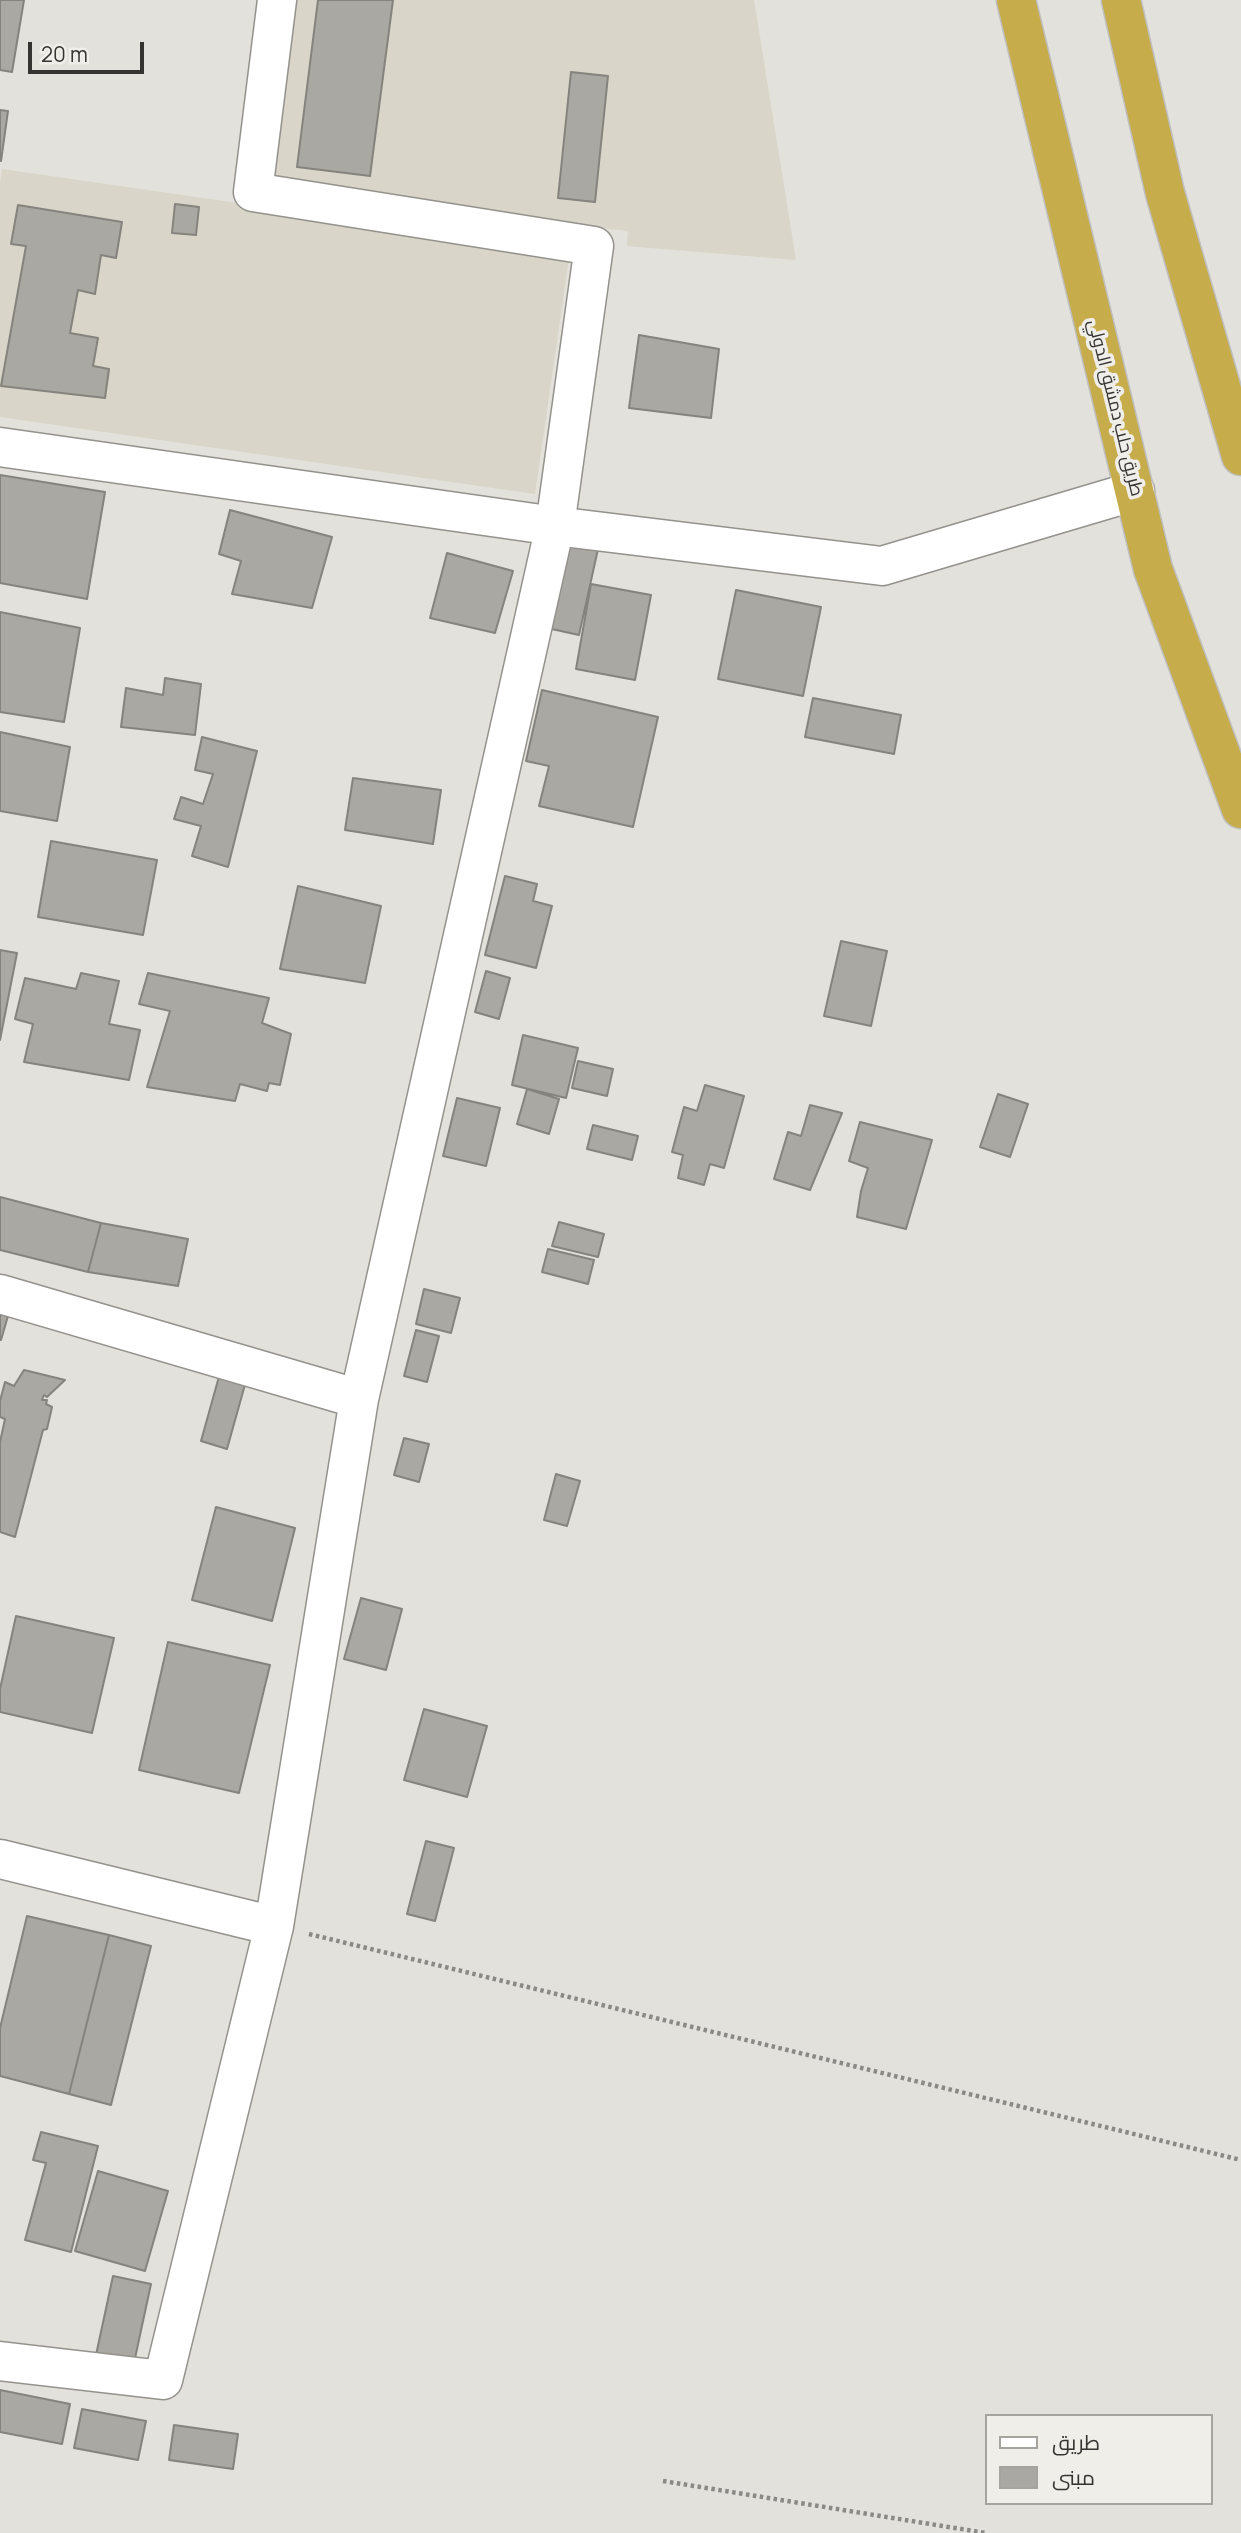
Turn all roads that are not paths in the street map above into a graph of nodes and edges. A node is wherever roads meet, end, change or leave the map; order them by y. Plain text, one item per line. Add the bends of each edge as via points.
1 (277, 0) edge
2 (1016, 0) edge
3 (1121, 0) edge
4 (0, 446) edge
5 (1241, 456) edge
6 (1135, 491) junction
7 (555, 526) junction
8 (1241, 809) edge
9 (0, 1294) edge
10 (359, 1399) junction
11 (0, 1859) edge
12 (274, 1926) junction
13 (0, 2361) edge

1 - 7 street via 253,192 594,246
2 - 6 highway, طريق حلب دمشق الدولي
3 - 5 highway via 1165,192
4 - 7 street
6 - 7 street via 882,566
6 - 8 highway, طريق حلب دمشق الدولي via 1153,569
7 - 10 street
9 - 10 street
10 - 12 street
11 - 12 street
12 - 13 street via 163,2380

